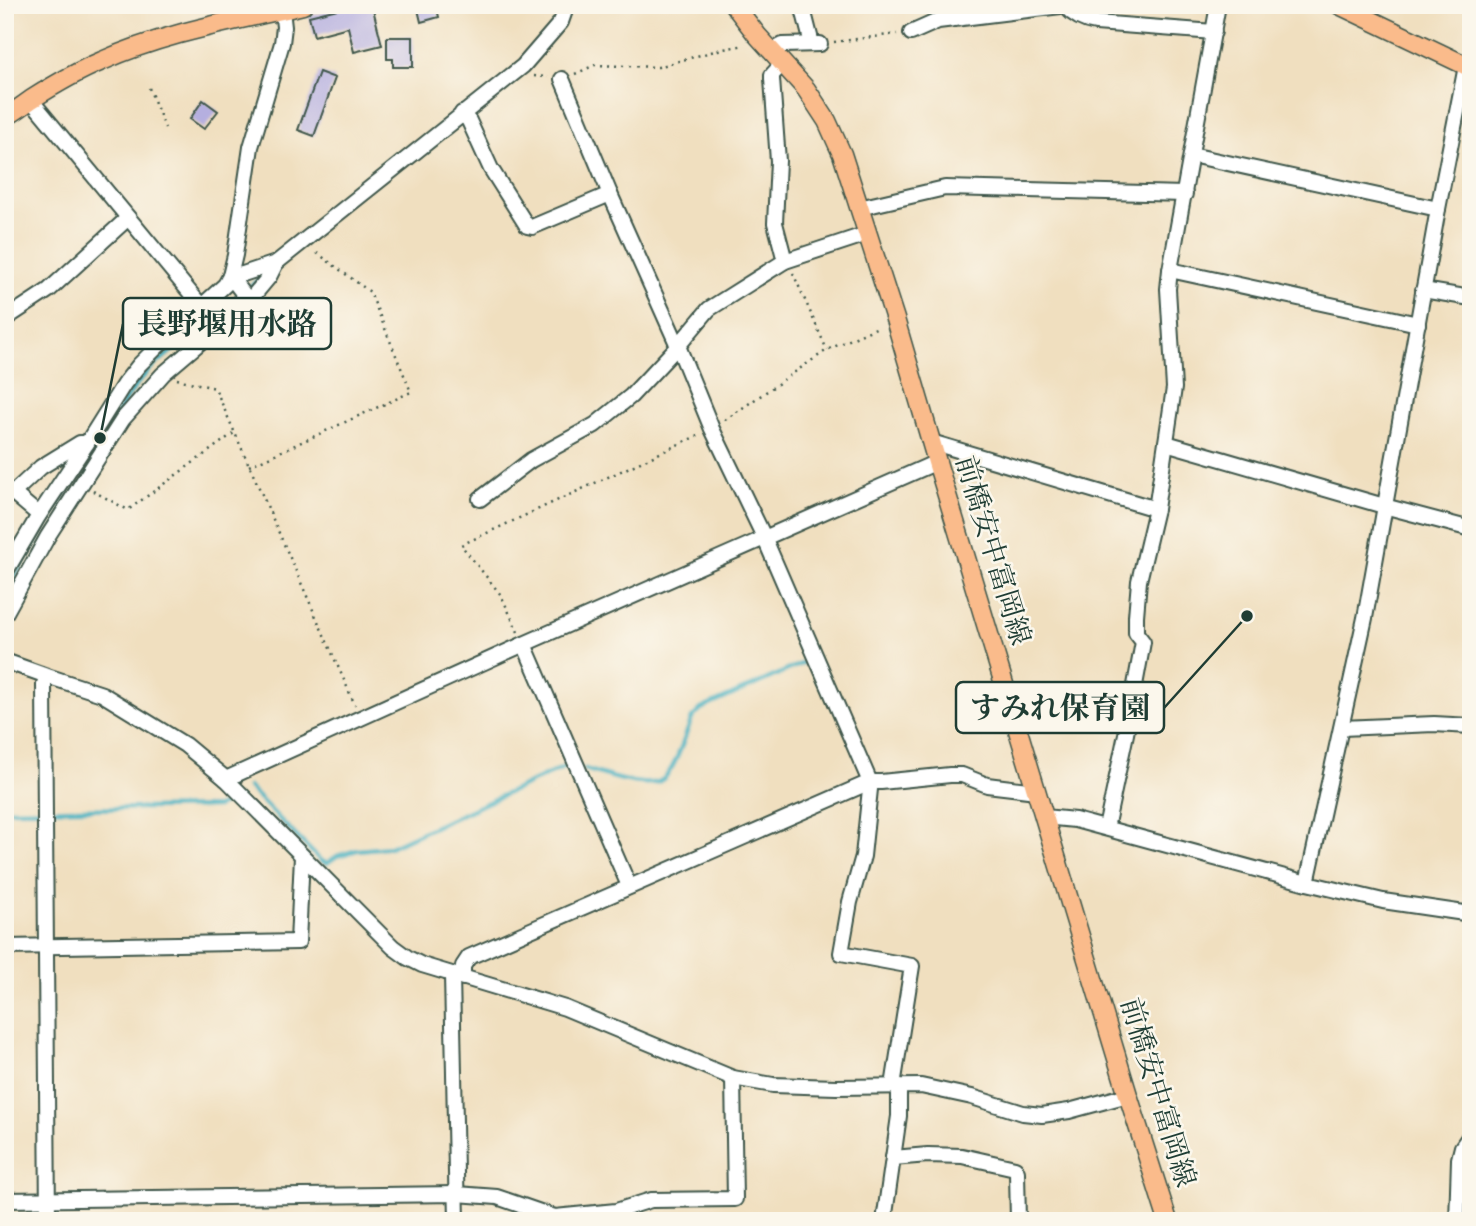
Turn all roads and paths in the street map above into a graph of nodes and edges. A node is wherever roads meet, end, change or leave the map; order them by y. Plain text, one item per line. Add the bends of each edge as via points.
1 (303, 5) edge
2 (567, 5) edge
3 (734, 5) edge
4 (802, 5) edge
5 (1085, 5) edge
6 (1218, 5) edge
7 (1339, 5) edge
8 (1068, 6) edge
9 (282, 10) junction
10 (1085, 21) junction
11 (1214, 32) junction
12 (911, 33) joint
13 (751, 42) dead end
14 (816, 44) junction
15 (778, 57) junction
16 (1469, 67) edge
17 (513, 73) junction
18 (562, 79) junction
19 (149, 88) dead end
20 (31, 100) junction
21 (462, 113) junction
22 (5, 117) edge
23 (165, 128) dead end
24 (1191, 155) junction
25 (610, 194) junction
26 (1185, 194) junction
27 (859, 208) junction
28 (1438, 209) junction
29 (128, 218) junction
30 (867, 234) junction
31 (302, 241) junction
32 (785, 261) junction
33 (276, 263) junction
34 (1170, 270) junction
35 (230, 276) junction
36 (1423, 290) junction
37 (1471, 298) edge
38 (249, 301) junction
39 (202, 307) junction
40 (5, 319) edge
41 (895, 320) junction
42 (1418, 324) junction
43 (302, 336) dead end
44 (678, 346) junction
45 (827, 350) junction
46 (163, 373) junction
47 (712, 429) junction
48 (234, 433) junction
49 (931, 442) junction
50 (87, 443) junction
51 (1166, 443) junction
52 (937, 463) junction
53 (249, 466) junction
54 (80, 483) junction
55 (9, 494) edge
56 (480, 499) dead end
57 (1384, 506) junction
58 (1156, 509) junction
59 (39, 515) junction
60 (1471, 529) edge
61 (764, 537) junction
62 (5, 573) edge
63 (5, 614) edge
64 (524, 644) junction
65 (5, 661) edge
66 (47, 676) junction
67 (361, 718) junction
68 (1471, 726) edge
69 (1342, 728) junction
70 (226, 779) junction
71 (870, 782) junction
72 (1036, 790) junction
73 (1044, 817) junction
74 (1106, 828) junction
75 (302, 856) junction
76 (1307, 883) junction
77 (629, 886) junction
78 (1471, 914) edge
79 (47, 946) junction
80 (5, 947) edge
81 (458, 976) junction
82 (733, 1078) junction
83 (896, 1086) junction
84 (1128, 1095) junction
85 (1471, 1134) edge
86 (893, 1158) junction
87 (457, 1194) junction
88 (5, 1200) edge
89 (48, 1200) junction
90 (48, 1221) edge
91 (457, 1221) edge
92 (884, 1221) edge
93 (1018, 1221) edge
94 (1168, 1221) edge
95 (1457, 1221) edge

1 - 9 main road
2 - 17 street via 561,22
3 - 15 main road, 前橋安中富岡線
4 - 14 street
5 - 10 street
6 - 11 street
7 - 16 main road
8 - 10 street
8 - 12 street via 938,21
9 - 20 main road via 143,44
9 - 35 street via 282,43 251,147
10 - 11 street
11 - 24 street
12 - 14 path
13 - 18 path via 658,67 596,65
14 - 15 street via 783,45
15 - 27 main road, 前橋安中富岡線 via 827,121
15 - 32 street via 772,75 778,161 775,223
16 - 28 street
17 - 18 path
17 - 21 street
18 - 25 street
19 - 23 path
20 - 22 main road
20 - 29 street
21 - 25 street via 527,226
21 - 31 street
24 - 26 street
24 - 28 street
25 - 44 street
26 - 27 street via 945,188
26 - 34 street
27 - 30 main road, 前橋安中富岡線
28 - 36 street
29 - 39 street
29 - 40 street via 49,290
30 - 32 street
30 - 41 main road, 前橋安中富岡線
31 - 33 street
31 - 53 path via 370,292 411,392
32 - 44 street via 709,309
32 - 45 path
33 - 35 street
33 - 38 street
34 - 42 street
34 - 51 street via 1174,388
35 - 38 street
35 - 39 street
36 - 37 street
36 - 42 street
38 - 43 street
38 - 46 street
39 - 50 street via 139,365
41 - 45 path
41 - 49 main road, 前橋安中富岡線
42 - 57 street
44 - 47 street
44 - 56 street via 631,396 595,425 531,460
45 - 47 path
46 - 48 path via 215,388
46 - 54 street via 123,419
47 - 61 street
47 - 64 path via 461,545 501,595
48 - 53 path
48 - 54 path via 128,510
49 - 52 main road, 前橋安中富岡線
49 - 58 street
50 - 55 street via 41,467
50 - 59 street
51 - 57 street
51 - 58 street
52 - 61 street
52 - 72 main road, 前橋安中富岡線
53 - 67 path
54 - 63 street
55 - 59 street
57 - 60 street
57 - 69 street
58 - 74 street via 1139,582 1136,633 1143,642
59 - 62 street
61 - 64 street
61 - 71 street
64 - 67 street
64 - 77 street
65 - 66 street
66 - 70 street via 118,702 185,745
66 - 79 street
67 - 70 street
68 - 69 street via 1434,723
69 - 76 street
70 - 75 street
71 - 72 street via 962,775 987,785
71 - 77 street
71 - 83 street via 863,856 841,953 912,966
72 - 73 main road, 前橋安中富岡線
73 - 74 street
73 - 84 main road, 前橋安中富岡線
74 - 76 street
75 - 79 street via 298,942
75 - 81 street via 393,947 422,965
76 - 78 street via 1383,901
77 - 81 street via 469,957
79 - 80 street
79 - 89 street
81 - 82 street via 565,1008
81 - 87 street
82 - 83 street via 773,1085
82 - 87 street via 735,1199 650,1200 616,1211 555,1217 497,1197
83 - 84 street via 920,1086 1042,1115
83 - 86 street via 899,1116
84 - 94 main road, 前橋安中富岡線
85 - 95 street via 1459,1159
86 - 92 street
86 - 93 street via 962,1156 1015,1168
87 - 89 street
87 - 91 street
88 - 89 street
89 - 90 street

